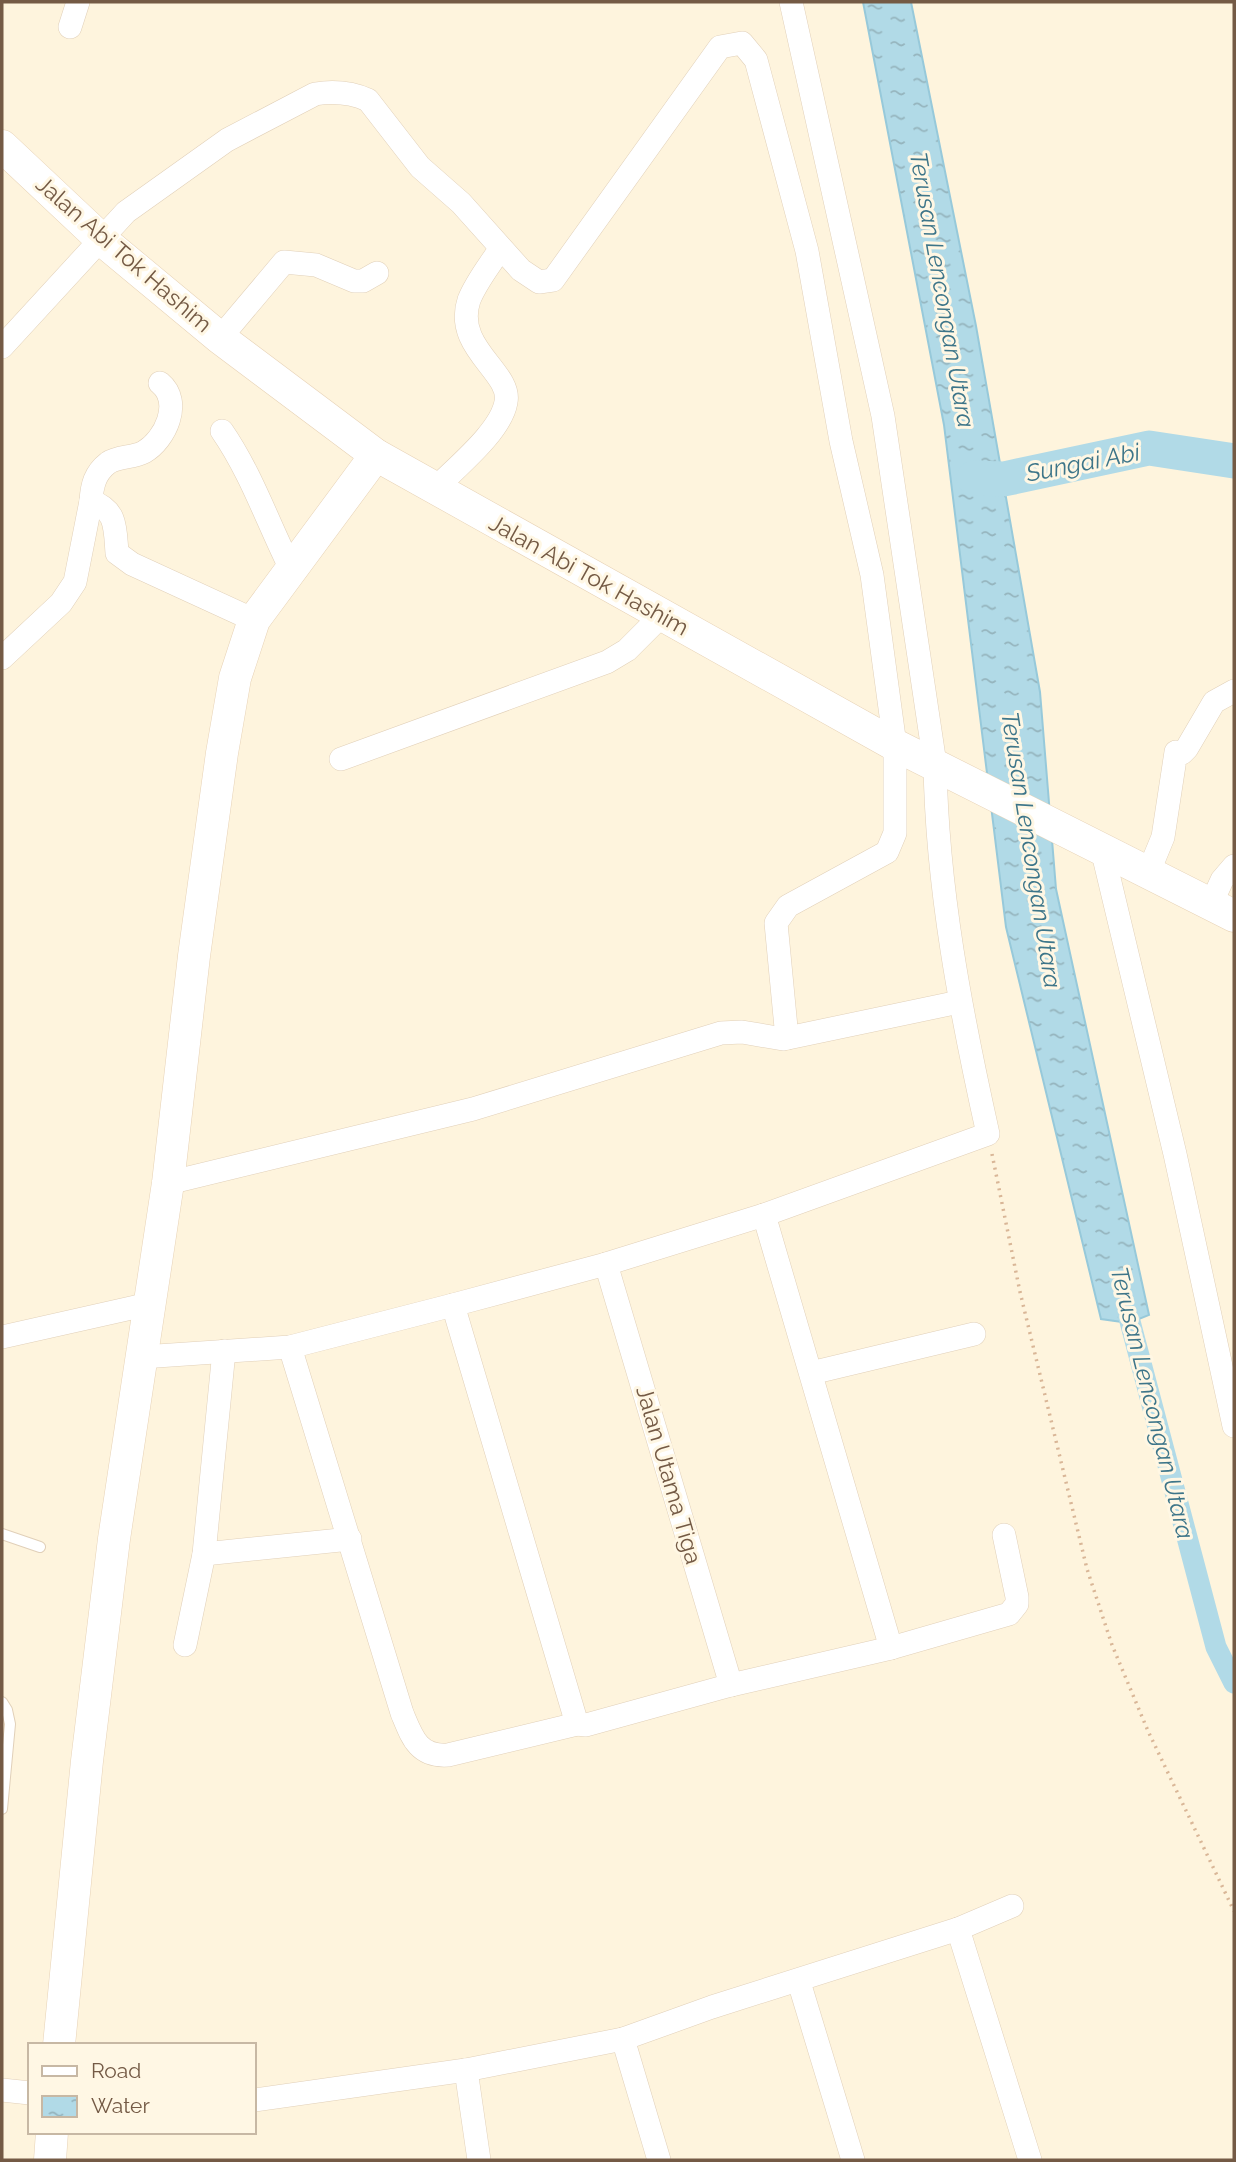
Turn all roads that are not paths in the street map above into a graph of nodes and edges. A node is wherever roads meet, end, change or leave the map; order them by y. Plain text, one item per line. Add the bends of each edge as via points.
1 (78, 2) edge
2 (791, 2) edge
3 (70, 27) dead end
4 (2, 146) edge
5 (102, 240) junction
6 (500, 249) junction
7 (377, 273) dead end
8 (220, 338) junction
9 (2, 347) edge
10 (160, 383) dead end
11 (222, 431) dead end
12 (376, 455) junction
13 (435, 489) junction
14 (91, 501) junction
15 (291, 569) junction
16 (662, 615) junction
17 (254, 620) junction
18 (2, 658) edge
19 (1234, 691) edge
20 (895, 745) junction
21 (341, 759) dead end
22 (946, 770) junction
23 (1102, 849) junction
24 (1234, 866) edge
25 (1149, 872) junction
26 (1223, 910) edge
27 (959, 1002) junction
28 (787, 1038) junction
29 (168, 1183) junction
30 (764, 1215) junction
31 (607, 1264) junction
32 (149, 1304) junction
33 (453, 1305) junction
34 (974, 1334) dead end
35 (2, 1337) edge
36 (290, 1347) junction
37 (224, 1350) junction
38 (142, 1357) junction
39 (811, 1373) junction
40 (1234, 1426) edge
41 (2, 1534) edge
42 (1004, 1535) dead end
43 (350, 1539) junction
44 (40, 1547) dead end
45 (204, 1554) junction
46 (185, 1645) dead end
47 (891, 1648) junction
48 (731, 1685) junction
49 (2, 1702) edge
50 (577, 1724) junction
51 (2, 1801) edge
52 (1012, 1906) dead end
53 (958, 1929) junction
54 (799, 1982) junction
55 (623, 2039) junction
56 (59, 2043) edge
57 (466, 2070) junction
58 (2, 2090) edge
59 (28, 2093) edge
60 (256, 2100) edge
61 (52, 2134) edge
62 (50, 2160) edge
63 (479, 2160) edge
64 (659, 2160) edge
65 (853, 2160) edge
66 (1030, 2160) edge

1 - 3 street
2 - 22 street via 883,416
4 - 5 street, Jalan Abi Tok Hashim
5 - 6 street via 126,212 227,140 314,94 329,92 368,100 420,167 461,203
5 - 8 street, Jalan Abi Tok Hashim
5 - 9 street
6 - 13 street via 469,300 467,317 468,331 504,385 507,400 495,427
6 - 20 street via 530,278 553,280 720,47 742,43 748,48 765,90 807,251 841,441 873,575
7 - 8 street via 354,281 316,265 284,262
8 - 12 street, Jalan Abi Tok Hashim
10 - 14 street via 170,396 165,428 154,446 108,464 92,484
11 - 15 street via 240,457
12 - 13 street, Jalan Abi Tok Hashim
12 - 15 street
13 - 16 street, Jalan Abi Tok Hashim
14 - 17 street via 113,515 117,553 132,564
14 - 18 street via 75,582 61,603
15 - 17 street
16 - 20 street, Jalan Abi Tok Hashim
16 - 21 street via 627,650 607,662
17 - 29 street via 239,660 222,752
19 - 25 street via 1217,698 1188,748 1176,752 1163,837
20 - 22 street, Jalan Abi Tok Hashim
20 - 28 street via 895,833 887,852 788,906 776,923
22 - 23 street, Jalan Abi Tok Hashim
22 - 27 street via 935,813
23 - 25 street, Jalan Abi Tok Hashim
23 - 40 street
24 - 26 street via 1222,880
25 - 26 street, Jalan Abi Tok Hashim
27 - 28 street
27 - 30 street via 988,1134
28 - 29 street via 721,1033 473,1109
29 - 32 street
30 - 31 street
30 - 39 street
31 - 33 street
31 - 48 street, Jalan Utama Tiga
32 - 35 street
32 - 38 street
33 - 36 street
33 - 50 street
34 - 39 street
36 - 37 street
36 - 43 street
37 - 38 street
37 - 45 street
38 - 56 street via 114,1539
39 - 47 street
41 - 44 lane
42 - 47 street via 1016,1587 1014,1609 994,1620
43 - 45 street
43 - 50 street via 402,1713 421,1749 448,1755
45 - 46 street
47 - 48 street
48 - 50 street via 586,1726
49 - 51 lane via 10,1724
52 - 53 street
53 - 54 street
53 - 66 street
54 - 55 street
54 - 65 street
55 - 57 street
55 - 64 street
57 - 60 street
57 - 63 street
58 - 59 street
61 - 62 street

